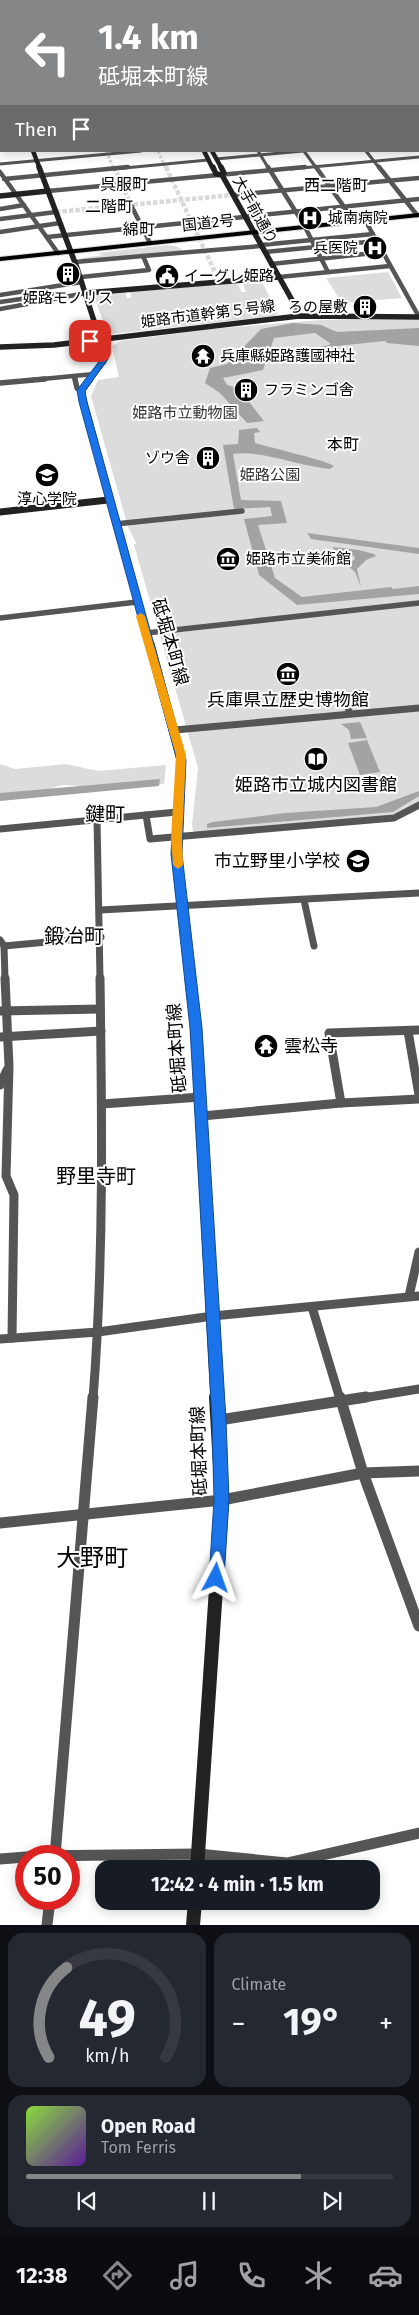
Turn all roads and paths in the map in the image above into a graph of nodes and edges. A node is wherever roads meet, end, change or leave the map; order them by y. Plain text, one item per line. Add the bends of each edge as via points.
1 (33, 152) edge
2 (129, 152) edge
3 (204, 152) edge
4 (212, 152) edge
5 (281, 152) edge
6 (304, 152) edge
7 (367, 152) edge
8 (259, 153) edge
9 (419, 157) edge
10 (216, 159) junction
11 (36, 160) junction
12 (208, 160) junction
13 (375, 161) junction
14 (0, 164) edge
15 (316, 167) junction
16 (270, 171) junction
17 (0, 172) edge
18 (42, 175) junction
19 (222, 175) junction
20 (4, 178) junction
21 (419, 178) edge
22 (390, 180) junction
23 (329, 186) junction
24 (282, 190) junction
25 (48, 191) junction
26 (16, 194) junction
27 (233, 195) junction
28 (0, 196) edge
29 (419, 199) edge
30 (406, 200) junction
31 (24, 205) junction
32 (131, 205) tunnel mouth
33 (344, 207) junction
34 (0, 209) edge
35 (56, 212) junction
36 (296, 212) junction
37 (30, 214) junction
38 (418, 215) edge
39 (245, 217) junction
40 (0, 219) edge
41 (365, 220) junction
42 (354, 221) junction
43 (60, 223) junction
44 (39, 226) junction
45 (142, 226) junction
46 (305, 226) junction
47 (0, 232) edge
48 (253, 232) junction
49 (65, 234) junction
50 (373, 234) junction
51 (47, 237) junction
52 (350, 237) junction
53 (332, 238) junction
54 (312, 240) junction
55 (376, 241) junction
56 (150, 243) junction
57 (355, 243) junction
58 (337, 245) junction
59 (315, 247) junction
60 (262, 248) junction
61 (71, 251) junction
62 (383, 252) junction
63 (58, 253) junction
64 (143, 256) junction
65 (0, 259) edge
66 (321, 259) junction
67 (76, 262) junction
68 (271, 264) junction
69 (390, 266) junction
70 (328, 272) junction
71 (279, 277) junction
72 (81, 279) junction
73 (86, 293) junction
74 (0, 295) edge
75 (67, 297) junction
76 (0, 302) edge
77 (0, 309) edge
78 (297, 309) junction
79 (315, 315) junction
80 (419, 317) edge
81 (285, 318) junction
82 (100, 340) junction
83 (0, 347) edge
84 (94, 374) junction
85 (74, 376) junction
86 (0, 383) edge
87 (81, 390) junction
88 (108, 500) junction
89 (242, 511) dead end
90 (0, 512) edge
91 (115, 524) junction
92 (137, 602) junction
93 (419, 603) edge
94 (0, 618) edge
95 (146, 633) junction
96 (360, 694) dead end
97 (419, 708) edge
98 (349, 713) junction
99 (175, 730) junction
100 (419, 805) edge
101 (177, 812) junction
102 (146, 815) junction
103 (97, 819) junction
104 (0, 829) edge
105 (176, 838) junction
106 (419, 893) edge
107 (304, 900) junction
108 (184, 907) junction
109 (100, 910) junction
110 (100, 937) junction
111 (2, 943) edge
112 (314, 946) dead end
113 (100, 1009) junction
114 (4, 1011) edge
115 (419, 1030) edge
116 (101, 1031) junction
117 (408, 1031) junction
118 (4, 1038) edge
119 (4, 1055) edge
120 (9, 1066) junction
121 (0, 1085) edge
122 (419, 1094) edge
123 (201, 1097) junction
124 (419, 1100) edge
125 (342, 1103) junction
126 (102, 1104) junction
127 (202, 1116) junction
128 (419, 1252) edge
129 (414, 1296) edge
130 (312, 1307) junction
131 (213, 1316) junction
132 (98, 1332) junction
133 (12, 1338) junction
134 (0, 1339) edge
135 (419, 1389) edge
136 (341, 1402) junction
137 (219, 1420) junction
138 (419, 1471) edge
139 (363, 1473) junction
140 (222, 1500) junction
141 (82, 1516) junction
142 (0, 1522) edge
143 (419, 1626) edge
144 (419, 1833) edge
145 (56, 1845) edge
146 (198, 1854) junction
147 (80, 1855) edge
148 (15, 1858) edge
149 (0, 1860) edge
150 (198, 1860) edge
151 (49, 1910) edge
152 (194, 1910) edge
153 (47, 1925) edge
154 (193, 1925) edge

1 - 11 street
2 - 11 street
3 - 12 street, 大手前通り
4 - 10 street, 大手前通り
5 - 8 street
6 - 15 street
7 - 13 street
8 - 10 street
8 - 16 street
9 - 13 street
10 - 19 street, 大手前通り via 224,173
11 - 14 street
11 - 18 street
12 - 18 street
12 - 19 street, 大手前通り via 216,174
13 - 15 street
13 - 22 street
15 - 16 street
15 - 23 street
16 - 19 street
16 - 24 street
17 - 20 street
18 - 20 street
18 - 25 street
19 - 25 street
19 - 27 street, 大手前通り
20 - 26 street
21 - 22 street
22 - 23 street
22 - 30 street
23 - 24 street
23 - 33 street
24 - 27 street
24 - 36 street
25 - 26 street
25 - 35 street
26 - 28 street
26 - 31 street
27 - 39 street, 大手前通り
29 - 30 street
30 - 33 street
30 - 38 street
31 - 34 street
31 - 37 street
32 - 45 street
33 - 36 street
33 - 42 street
35 - 37 street
35 - 43 street
36 - 39 street
36 - 46 street
37 - 40 street
37 - 44 street
38 - 41 highway, 国道2号
39 - 45 street
39 - 48 street, 大手前通り
41 - 42 highway, 国道2号
41 - 50 street
42 - 46 highway, 国道2号
43 - 44 street
43 - 49 street
44 - 47 street
44 - 51 street
45 - 49 street
45 - 56 street
46 - 48 highway, 国道2号
46 - 54 street
48 - 56 highway, 国道2号
48 - 60 street, 大手前通り
49 - 51 street
49 - 61 street
50 - 52 street
50 - 55 street
51 - 63 street
52 - 53 street
52 - 57 street
53 - 54 street
53 - 58 street
54 - 59 street
54 - 60 street
55 - 57 street
55 - 62 street
56 - 61 highway, 国道2号
57 - 58 street
58 - 59 street
59 - 60 street
59 - 66 street
60 - 64 street
60 - 68 street, 大手前通り
61 - 63 highway, 国道2号
61 - 67 street
62 - 66 street
62 - 69 street
63 - 65 highway, 国道2号
64 - 67 street
64 - 72 street via 149,270
66 - 68 street
66 - 70 street
67 - 72 street
68 - 71 street, 大手前通り
69 - 70 street
69 - 80 street
70 - 71 street
71 - 73 street
71 - 78 street, 大手前通り
72 - 73 street
72 - 74 street
73 - 75 street
73 - 82 street
75 - 76 street via 63,293 52,293
75 - 77 street
78 - 79 street
78 - 81 street
79 - 80 street, 姫路市道幹第５号線
79 - 81 street, 姫路市道幹第５号線
81 - 82 street, 姫路市道幹第５号線
82 - 83 street, 姫路市道幹第５号線
82 - 84 street via 104,359
84 - 85 street
84 - 87 street
85 - 86 street
85 - 87 street via 77,388
87 - 88 street, 砥堀本町線
88 - 90 street
88 - 91 street, 砥堀本町線
89 - 91 street
91 - 92 street, 砥堀本町線
92 - 94 street
92 - 95 street, 砥堀本町線
93 - 95 street
95 - 99 street, 砥堀本町線
96 - 98 street via 348,702
97 - 98 street
98 - 99 street
99 - 101 street, 砥堀本町線 via 182,760
100 - 105 street via 394,818
101 - 102 street
101 - 105 street, 砥堀本町線
102 - 103 street
102 - 105 street via 150,839
103 - 104 street
103 - 109 street
105 - 108 street, 砥堀本町線
106 - 107 street
107 - 108 street
107 - 112 street
108 - 109 street
108 - 123 street, 砥堀本町線
109 - 110 street
110 - 111 street
110 - 113 street
111 - 114 street
113 - 114 street
113 - 116 street
114 - 118 street
115 - 117 street
116 - 118 street
116 - 126 street
117 - 122 street
117 - 125 street via 329,1033
118 - 119 street
119 - 120 street
120 - 121 street
120 - 133 street via 6,1176 14,1195
123 - 126 street
123 - 127 street, 砥堀本町線
124 - 125 street
125 - 127 street
126 - 132 street
127 - 131 street, 砥堀本町線
128 - 129 street
129 - 130 street
130 - 131 street
130 - 136 street
131 - 132 street
131 - 137 street, 砥堀本町線
132 - 133 street
132 - 141 street
133 - 134 street
135 - 136 street
136 - 137 street
136 - 139 street
137 - 140 street, 砥堀本町線
138 - 139 street
139 - 140 street
139 - 143 street
140 - 141 street
140 - 146 street, 砥堀本町線
141 - 142 street
141 - 145 street
144 - 146 street via 287,1863
146 - 147 street
146 - 150 street, 砥堀本町線
148 - 149 street
151 - 153 street
152 - 154 street

